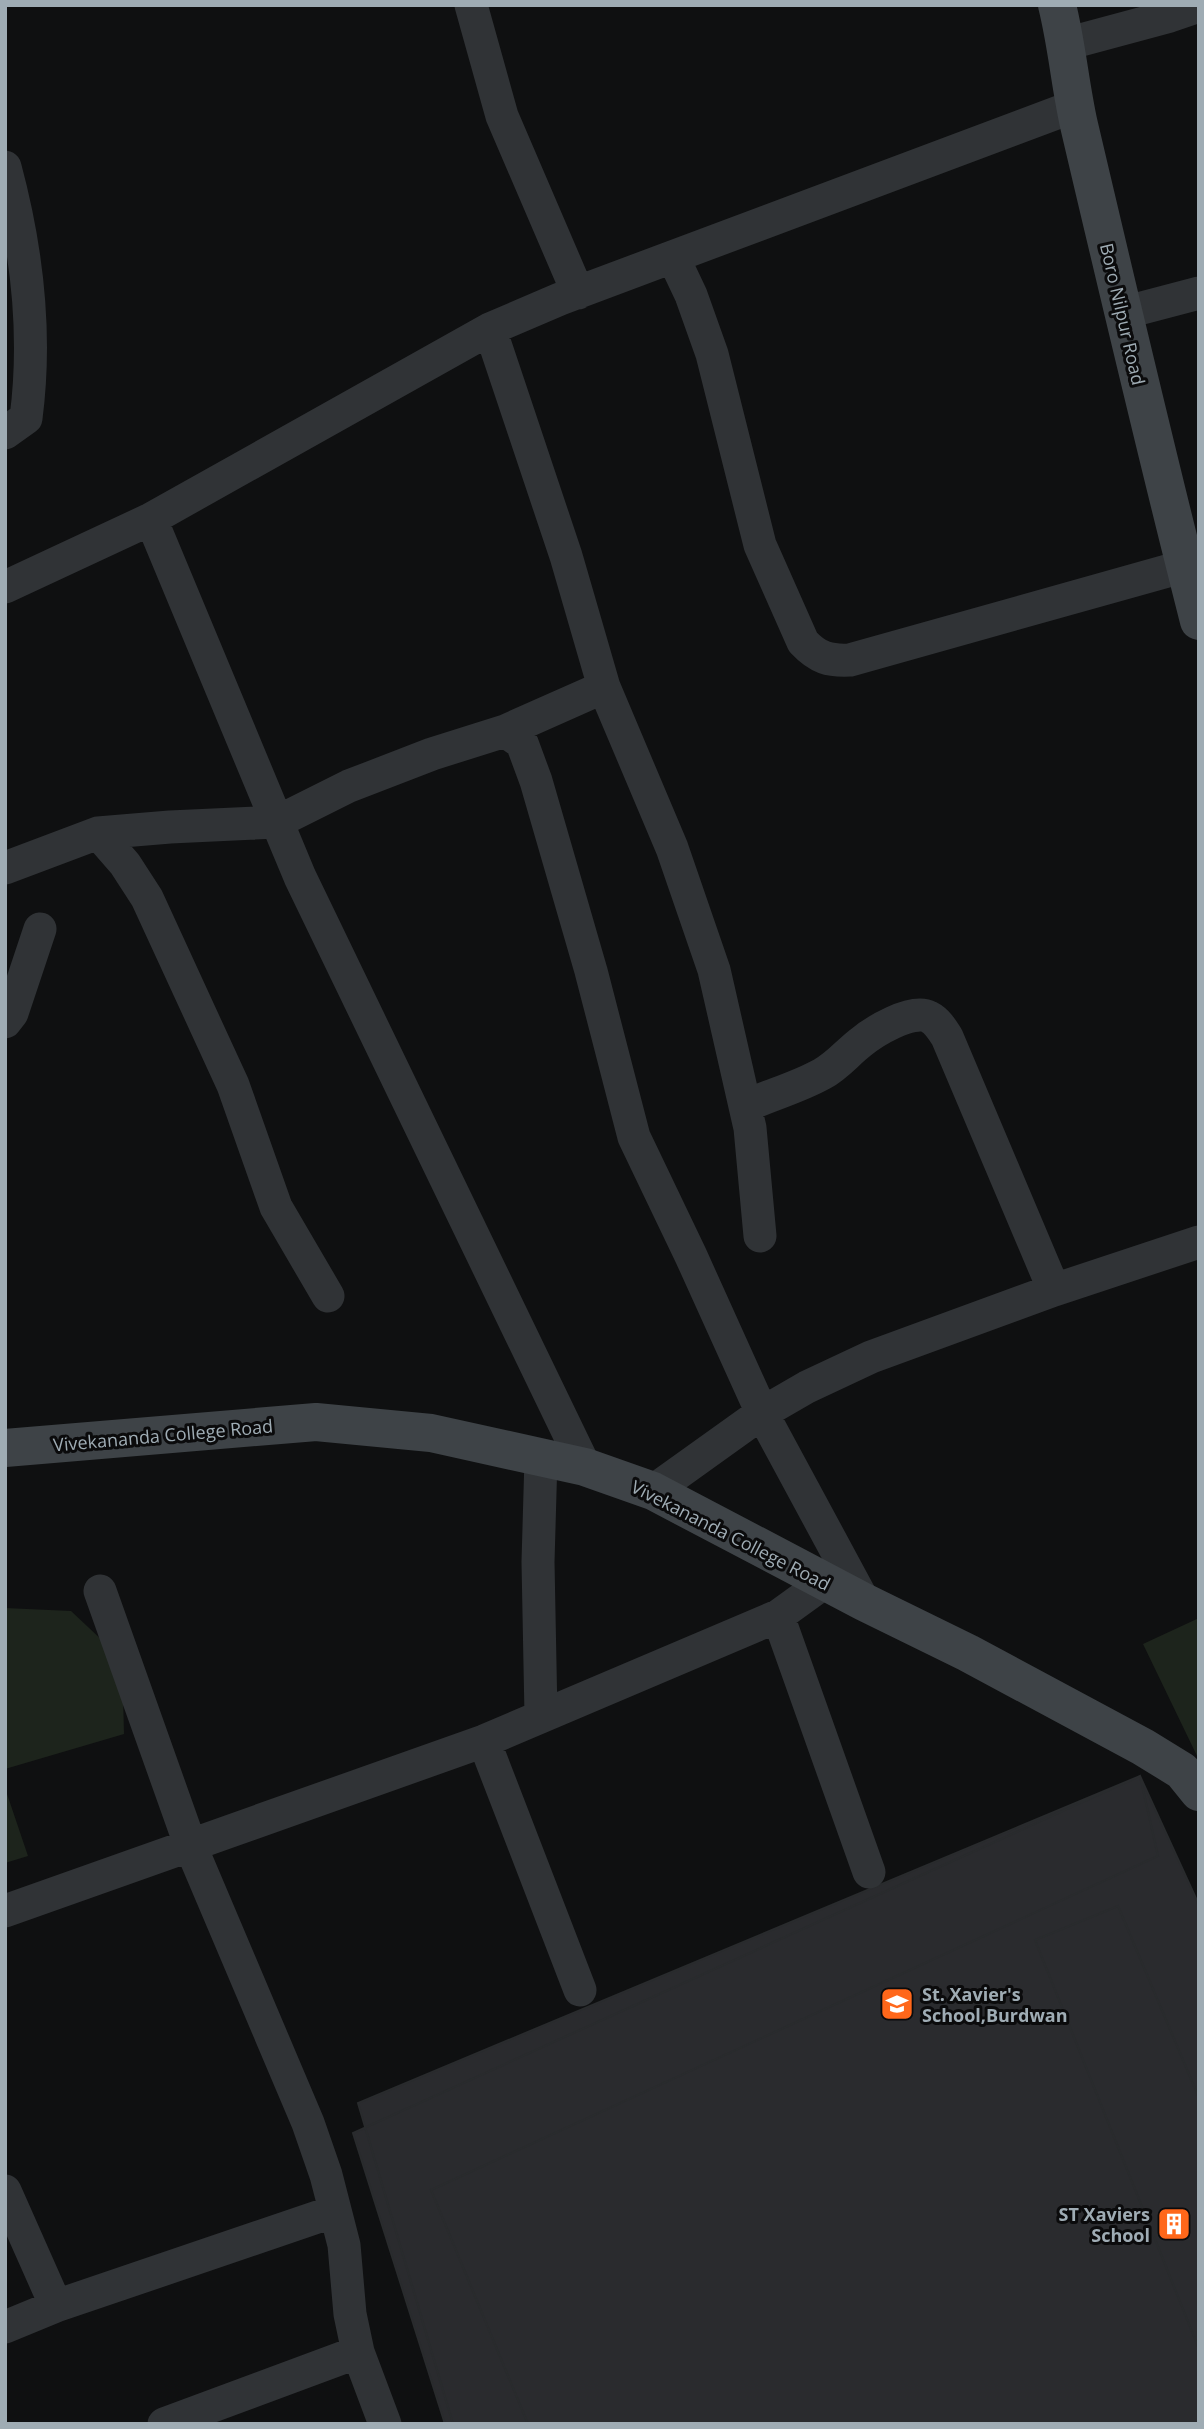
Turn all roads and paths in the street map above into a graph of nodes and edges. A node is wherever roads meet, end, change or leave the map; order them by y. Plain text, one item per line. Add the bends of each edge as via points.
1 (471, 5) edge
2 (1056, 5) edge
3 (1199, 6) edge
4 (1066, 44) junction
5 (1075, 106) junction
6 (5, 167) edge
7 (673, 257) junction
8 (578, 293) junction
9 (1199, 293) edge
10 (1123, 313) junction
11 (490, 329) junction
12 (5, 433) edge
13 (151, 519) junction
14 (1185, 566) junction
15 (5, 587) edge
16 (1199, 621) edge
17 (604, 687) junction
18 (505, 731) junction
19 (277, 822) junction
20 (98, 833) junction
21 (5, 868) edge
22 (40, 929) dead end
23 (5, 1022) edge
24 (746, 1106) junction
25 (760, 1236) dead end
26 (1199, 1242) edge
27 (1054, 1290) junction
28 (328, 1296) dead end
29 (762, 1413) junction
30 (5, 1448) edge
31 (541, 1458) junction
32 (584, 1467) junction
33 (653, 1491) junction
34 (825, 1581) junction
35 (100, 1591) dead end
36 (864, 1602) junction
37 (778, 1616) junction
38 (541, 1716) junction
39 (484, 1741) junction
40 (1199, 1792) edge
41 (191, 1847) junction
42 (869, 1872) dead end
43 (5, 1912) edge
44 (580, 1990) dead end
45 (5, 2191) edge
46 (335, 2211) junction
47 (56, 2306) junction
48 (5, 2327) edge
49 (358, 2352) junction
50 (164, 2424) edge
51 (385, 2424) edge

1 - 8 street via 502,116
2 - 4 street, Boro Nilpur Road
3 - 4 street
4 - 5 street, Boro Nilpur Road
5 - 7 street
5 - 10 street, Boro Nilpur Road
6 - 12 street via 21,233 30,316 26,418
7 - 8 street
7 - 14 street via 712,354 760,545 803,642 815,654 829,661 850,660
8 - 11 street
9 - 10 street
10 - 14 street, Boro Nilpur Road
11 - 13 street
11 - 17 street via 566,556
13 - 15 street
13 - 19 street
14 - 16 street, Boro Nilpur Road
17 - 18 street
17 - 24 street via 672,848 714,970
18 - 19 street via 349,786
18 - 29 street via 522,743 536,781 634,1137
19 - 20 street
19 - 32 street
20 - 21 street
20 - 28 street via 147,898 233,1085 276,1207
22 - 23 street
24 - 25 street
24 - 27 street via 821,1074 888,1025 910,1015 926,1015 947,1037
26 - 27 street
27 - 29 street via 871,1357
29 - 33 street
29 - 36 street
30 - 31 street, Vivekananda College Road via 316,1422 431,1433
31 - 32 street, Vivekananda College Road
31 - 38 street
32 - 33 street, Vivekananda College Road
33 - 34 street, Vivekananda College Road
34 - 36 street, Vivekananda College Road
34 - 37 street
35 - 41 street
36 - 40 street, Vivekananda College Road via 1143,1747 1182,1771
37 - 38 street
37 - 42 street
38 - 39 street
39 - 41 street
39 - 44 street
41 - 43 street
41 - 46 street via 308,2123
45 - 47 street
46 - 47 street
46 - 49 street
47 - 48 street
49 - 50 street
49 - 51 street

